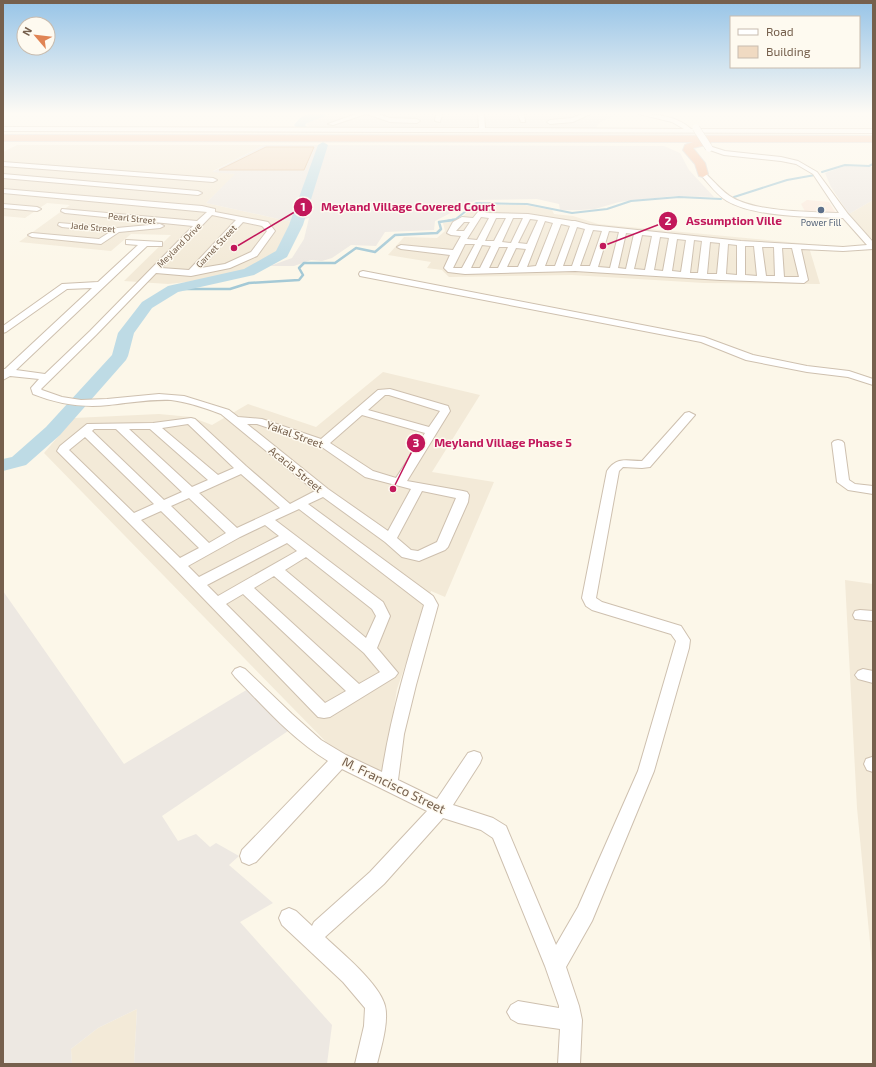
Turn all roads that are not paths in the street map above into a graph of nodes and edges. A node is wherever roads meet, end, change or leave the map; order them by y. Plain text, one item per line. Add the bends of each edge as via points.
1 (3, 164) edge
2 (696, 164) edge
3 (700, 164) edge
4 (796, 164) edge
5 (703, 174) junction
6 (3, 176) edge
7 (3, 191) edge
8 (198, 193) junction
9 (3, 206) edge
10 (182, 207) junction
11 (37, 209) dead end
12 (65, 211) dead end
13 (78, 212) junction
14 (211, 213) junction
15 (539, 214) junction
16 (494, 215) junction
17 (511, 215) junction
18 (528, 216) junction
19 (845, 216) junction
20 (478, 218) junction
21 (241, 219) junction
22 (170, 221) junction
23 (558, 221) junction
24 (200, 224) junction
25 (575, 224) junction
26 (62, 225) junction
27 (590, 227) junction
28 (606, 229) junction
29 (117, 230) junction
30 (623, 231) junction
31 (638, 233) junction
32 (656, 234) junction
33 (32, 236) dead end
34 (672, 236) junction
35 (45, 237) junction
36 (690, 238) junction
37 (870, 239) edge
38 (706, 240) junction
39 (724, 241) junction
40 (128, 242) dead end
41 (145, 243) junction
42 (481, 243) junction
43 (741, 243) junction
44 (159, 244) dead end
45 (404, 244) dead end
46 (462, 244) junction
47 (497, 244) junction
48 (758, 244) junction
49 (778, 245) junction
50 (513, 246) junction
51 (796, 246) junction
52 (530, 247) junction
53 (873, 247) edge
54 (408, 255) dead end
55 (451, 261) junction
56 (575, 268) junction
57 (558, 269) junction
58 (153, 270) junction
59 (501, 270) junction
60 (521, 270) junction
61 (539, 270) junction
62 (593, 270) junction
63 (465, 271) junction
64 (483, 271) junction
65 (612, 271) junction
66 (629, 272) junction
67 (190, 273) junction
68 (649, 273) junction
69 (364, 274) dead end
70 (667, 274) junction
71 (685, 275) junction
72 (702, 276) junction
73 (721, 277) junction
74 (741, 278) junction
75 (762, 278) junction
76 (780, 279) junction
77 (101, 285) junction
78 (3, 330) edge
79 (4, 373) edge
80 (46, 377) junction
81 (873, 382) edge
82 (86, 403) joint
83 (360, 411) junction
84 (689, 415) dead end
85 (236, 420) junction
86 (153, 426) junction
87 (120, 427) junction
88 (85, 431) junction
89 (432, 431) junction
90 (323, 443) junction
91 (838, 443) dead end
92 (242, 469) junction
93 (216, 480) junction
94 (399, 484) junction
95 (418, 488) junction
96 (873, 490) edge
97 (324, 492) junction
98 (190, 493) junction
99 (463, 495) joint
100 (162, 505) junction
101 (294, 506) junction
102 (132, 519) junction
103 (265, 519) junction
104 (235, 534) junction
105 (288, 536) junction
106 (390, 540) junction
107 (208, 549) junction
108 (307, 551) junction
109 (179, 565) junction
110 (275, 569) junction
111 (197, 584) junction
112 (244, 587) junction
113 (216, 603) junction
114 (369, 649) junction
115 (240, 673) dead end
116 (390, 673) junction
117 (408, 685) junction
118 (357, 692) junction
119 (474, 758) dead end
120 (340, 760) junction
121 (389, 784) junction
122 (440, 810) junction
123 (249, 856) dead end
124 (289, 918) dead end
125 (321, 930) dead end
126 (555, 966) junction
127 (518, 1012) dead end
128 (571, 1020) junction
129 (366, 1064) edge
130 (569, 1064) edge

1 - 8 street via 213,180
2 - 5 highway
3 - 5 highway
4 - 19 street, bridge via 819,176
5 - 19 street via 722,194 743,205 785,213
6 - 8 street
7 - 10 street, Meyland Drive
8 - 10 street
9 - 11 street
10 - 14 street, Meyland Drive via 207,209 211,210
12 - 13 street, Pearl Street
13 - 22 street, Pearl Street
13 - 26 street
14 - 21 street
14 - 24 street, Meyland Drive
15 - 18 street
15 - 20 street via 488,207
15 - 23 street
15 - 52 street
16 - 17 street
16 - 20 street
16 - 42 street
17 - 18 street
17 - 47 street
18 - 50 street
19 - 37 street
20 - 46 street
20 - 46 street via 462,219 456,224 451,233
21 - 67 street, Garnet Street
21 - 67 street via 265,224 271,231 254,254 227,266
22 - 24 street, Pearl Street
22 - 29 street, Jade Street via 162,226
23 - 25 street
23 - 61 street
24 - 58 street, Meyland Drive
25 - 27 street
25 - 57 street
26 - 29 street, Jade Street
26 - 35 street
27 - 28 street
27 - 56 street
28 - 30 street
28 - 62 street
29 - 35 street via 101,242
30 - 31 street
30 - 65 street
31 - 32 street
31 - 66 street
32 - 34 street
32 - 68 street
33 - 35 street
34 - 36 street
34 - 70 street
36 - 38 street
36 - 71 street
37 - 53 street
38 - 39 street
38 - 72 street
39 - 43 street
39 - 73 street
40 - 41 street
41 - 44 street
41 - 77 street
42 - 46 street
42 - 47 street
42 - 63 street
43 - 48 street
43 - 74 street
45 - 46 street
46 - 55 street
47 - 50 street
47 - 64 street
48 - 49 street
48 - 75 street
49 - 51 street
49 - 76 street
50 - 52 street
50 - 59 street
51 - 53 street via 843,250
51 - 76 street via 804,280
52 - 60 street
54 - 55 street
55 - 63 street via 448,268
56 - 57 street
56 - 62 street
57 - 61 street
58 - 67 street
58 - 80 street, Meyland Drive via 93,333
59 - 60 street
59 - 64 street
60 - 61 street
62 - 65 street
63 - 64 street
65 - 66 street
66 - 68 street
68 - 70 street
69 - 81 street via 704,340 750,358 849,374
70 - 71 street
71 - 72 street
72 - 73 street
73 - 74 street
74 - 75 street
75 - 76 street
77 - 78 street via 65,286
77 - 79 street
79 - 80 street
80 - 82 street, Meyland Drive via 36,388 37,392 53,398
82 - 85 street, Acacia Street via 182,398 225,412
83 - 89 street
83 - 89 street via 382,392 437,404 445,411
83 - 90 street
84 - 126 street via 646,464 628,463 613,471 590,602 676,630 683,640 646,771 585,914
85 - 90 street, Yakal Street via 258,421
85 - 97 street, Acacia Street
86 - 87 street
86 - 92 street via 191,421
86 - 93 street
87 - 88 street via 91,426
87 - 98 street
88 - 100 street
88 - 102 street via 63,451
89 - 94 street
90 - 94 street, Yakal Street via 366,473
91 - 96 street via 843,482 852,487
92 - 93 street
92 - 101 street
93 - 98 street
94 - 95 street, Yakal Street
95 - 99 street, Yakal Street
95 - 106 street
97 - 101 street
97 - 106 street, Acacia Street
98 - 100 street
98 - 104 street
99 - 106 street, Acacia Street via 440,547 414,556 407,554
100 - 102 street
100 - 107 street
101 - 103 street
101 - 117 street via 428,600 431,605
102 - 109 street
103 - 104 street
103 - 105 street
104 - 107 street
105 - 108 street
105 - 111 street
107 - 109 street
108 - 110 street
108 - 114 street via 378,606 382,616
109 - 111 street
110 - 112 street
110 - 114 street
111 - 113 street
112 - 113 street
112 - 118 street
113 - 118 street via 324,712
114 - 116 street
115 - 120 street, M. Francisco Street via 302,734
116 - 117 street via 396,680
116 - 118 street
117 - 121 street via 396,734
119 - 122 street
120 - 121 street, M. Francisco Street
120 - 123 street
121 - 122 street, M. Francisco Street
122 - 125 street via 377,878
122 - 126 street, M. Francisco Street via 471,818 500,832
124 - 129 street via 361,988 375,1006
126 - 128 street, M. Francisco Street via 569,1006
127 - 128 street
128 - 130 street, M. Francisco Street

